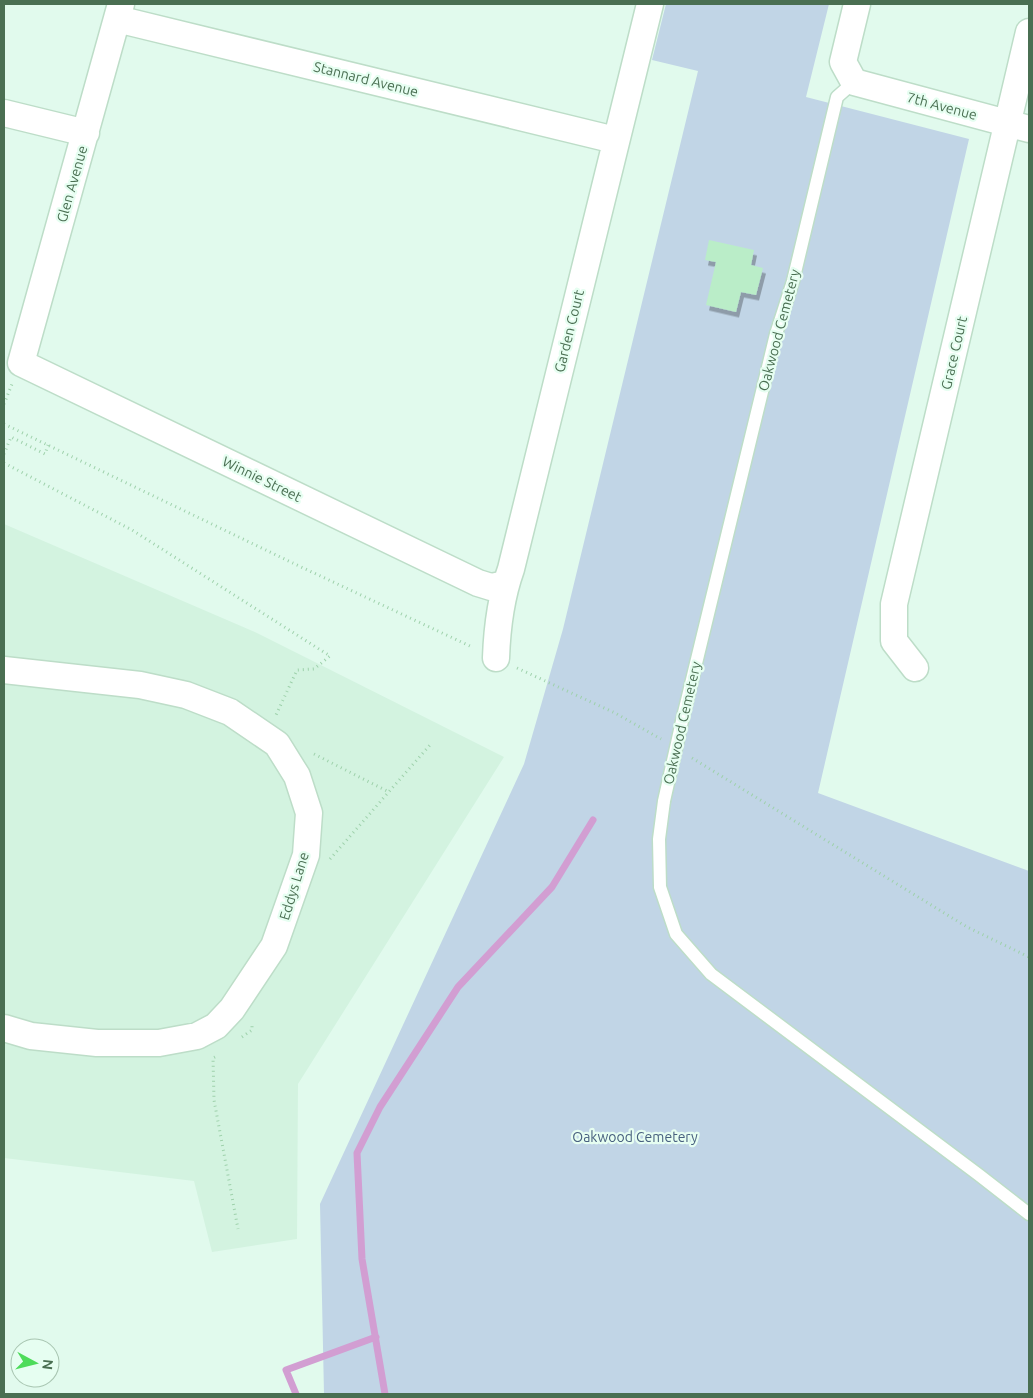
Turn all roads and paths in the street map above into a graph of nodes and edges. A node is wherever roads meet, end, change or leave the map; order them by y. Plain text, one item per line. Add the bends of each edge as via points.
1 (650, 4) edge
2 (857, 4) edge
3 (119, 11) edge
4 (1029, 32) edge
5 (854, 82) junction
6 (4, 113) edge
7 (1019, 126) edge
8 (86, 133) junction
9 (615, 140) junction
10 (21, 363) joint
11 (4, 424) edge
12 (48, 445) junction
13 (4, 454) edge
14 (4, 463) edge
15 (506, 584) junction
16 (496, 658) junction
17 (915, 668) dead end
18 (4, 670) edge
19 (274, 723) junction
20 (667, 743) dead end
21 (314, 754) dead end
22 (691, 757) dead end
23 (389, 792) dead end
24 (1029, 957) edge
25 (4, 1028) edge
26 (1029, 1214) edge

1 - 9 street, Garden Court
2 - 5 street via 843,62
3 - 8 street, Glen Avenue
3 - 9 street, Stannard Avenue
4 - 7 street, Grace Court
5 - 7 street, 7th Avenue
5 - 26 lane, Oakwood Cemetery, bridge via 837,97 682,721 664,801 660,887 676,934 711,974
6 - 8 street
7 - 17 street, Grace Court via 894,604 894,642
8 - 10 street, Glen Avenue
9 - 15 street, Garden Court
10 - 15 street, Winnie Street via 478,583 491,587
11 - 12 path
12 - 13 path via 45,454 11,437
12 - 16 path
14 - 19 path via 132,530 330,656 314,670 297,670
15 - 16 street, Garden Court
16 - 20 path via 615,713
18 - 19 street, Eddys Lane via 140,685 186,695 230,712
19 - 25 street, Eddys Lane via 276,744 297,776 309,813 306,855 274,946 232,1009 216,1026 196,1036 159,1042 97,1042 30,1036
21 - 23 path
22 - 24 path via 967,927

